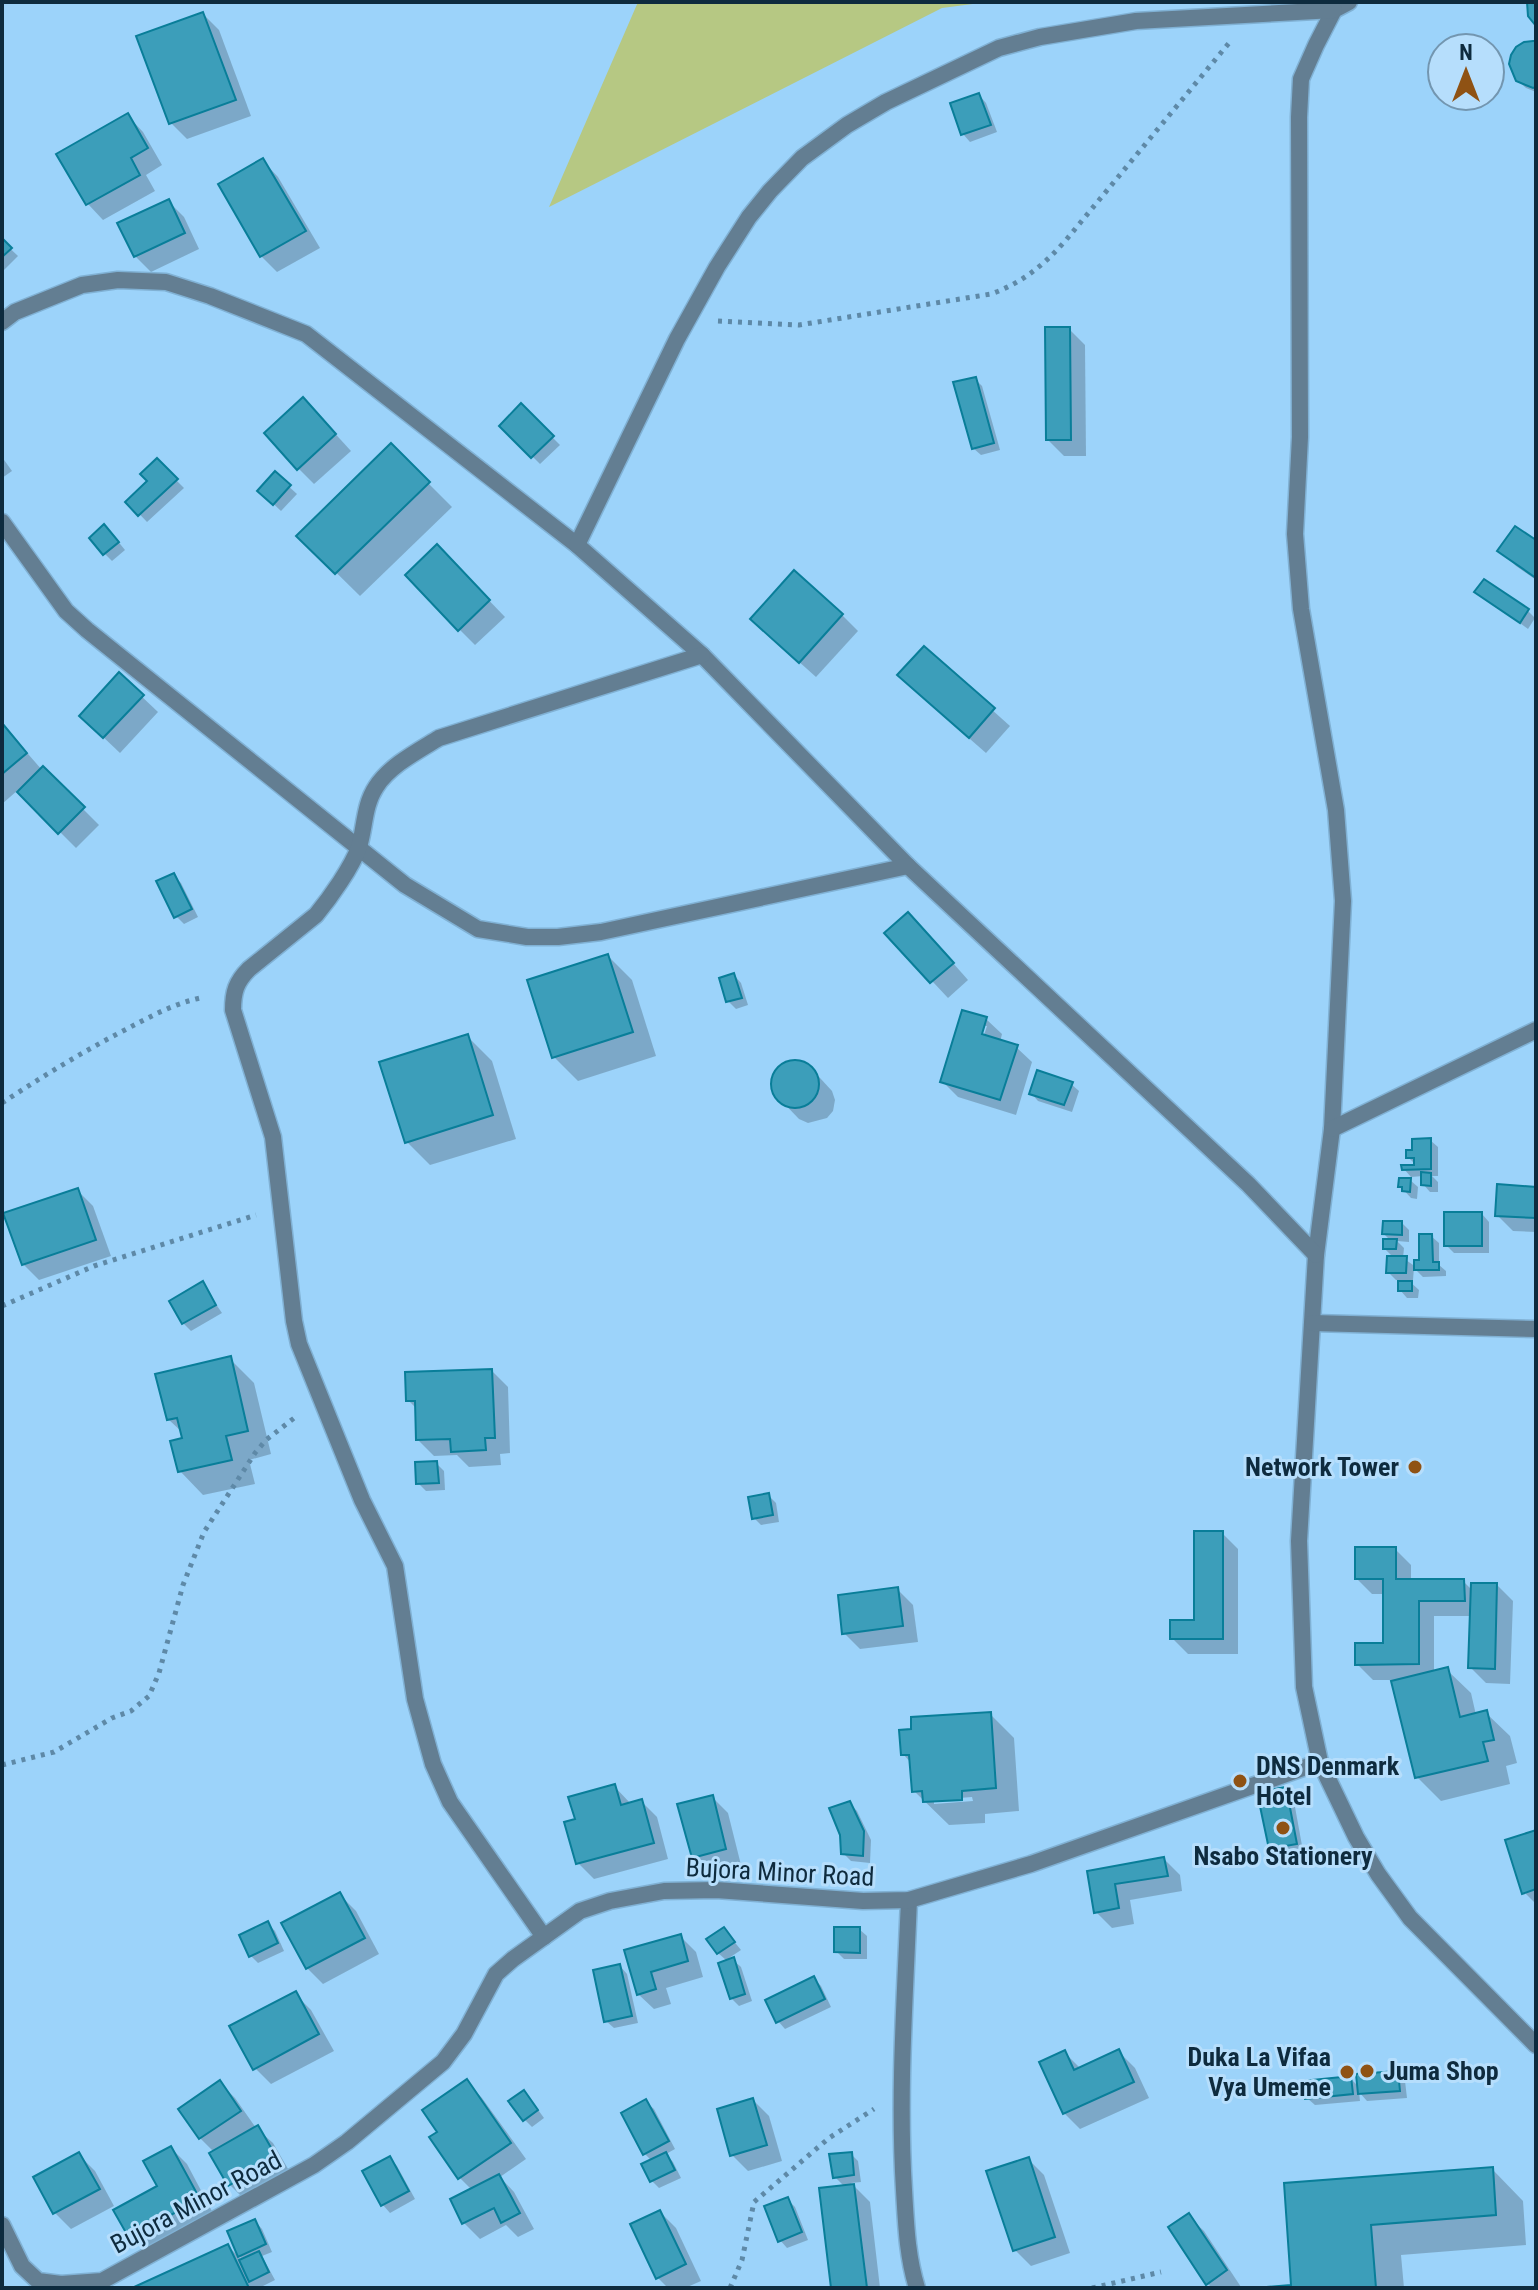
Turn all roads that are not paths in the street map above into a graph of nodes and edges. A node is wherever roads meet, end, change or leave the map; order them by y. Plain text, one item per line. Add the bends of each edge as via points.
1 (1342, 6) edge
2 (2, 322) edge
3 (2, 522) edge
4 (577, 545) junction
5 (702, 655) junction
6 (358, 849) junction
7 (908, 866) junction
8 (1536, 1030) edge
9 (1332, 1129) junction
10 (1316, 1255) junction
11 (1313, 1323) junction
12 (1536, 1329) edge
13 (1320, 1762) junction
14 (909, 1900) junction
15 (544, 1937) junction
16 (1536, 2045) edge
17 (2, 2225) edge
18 (917, 2288) edge

1 - 4 street via 1136,21 1040,37 999,48 847,125 802,158 749,217 688,320
1 - 9 street via 1301,79 1295,534 1301,609 1336,810 1343,901
2 - 4 street via 82,285 118,280 166,282 210,296 306,334
3 - 6 street via 66,611
4 - 5 street
5 - 6 street via 439,738 374,789
5 - 7 street
6 - 7 street via 478,929 527,937 601,932
6 - 15 street via 316,915 239,979 233,1010 270,1120 299,1344 362,1500 395,1566 415,1699 433,1764 450,1802
7 - 10 street via 1248,1184
8 - 9 street
9 - 10 street
10 - 11 street
11 - 12 street
11 - 13 street via 1299,1541 1304,1687
13 - 14 street, Bujora Minor Road via 1031,1864
13 - 16 street via 1356,1837 1410,1918
14 - 15 street, Bujora Minor Road via 664,1891 580,1911
14 - 18 street via 902,2159 907,2241
15 - 17 street, Bujora Minor Road via 496,1974 443,2062 347,2142 102,2281 38,2281 22,2266

